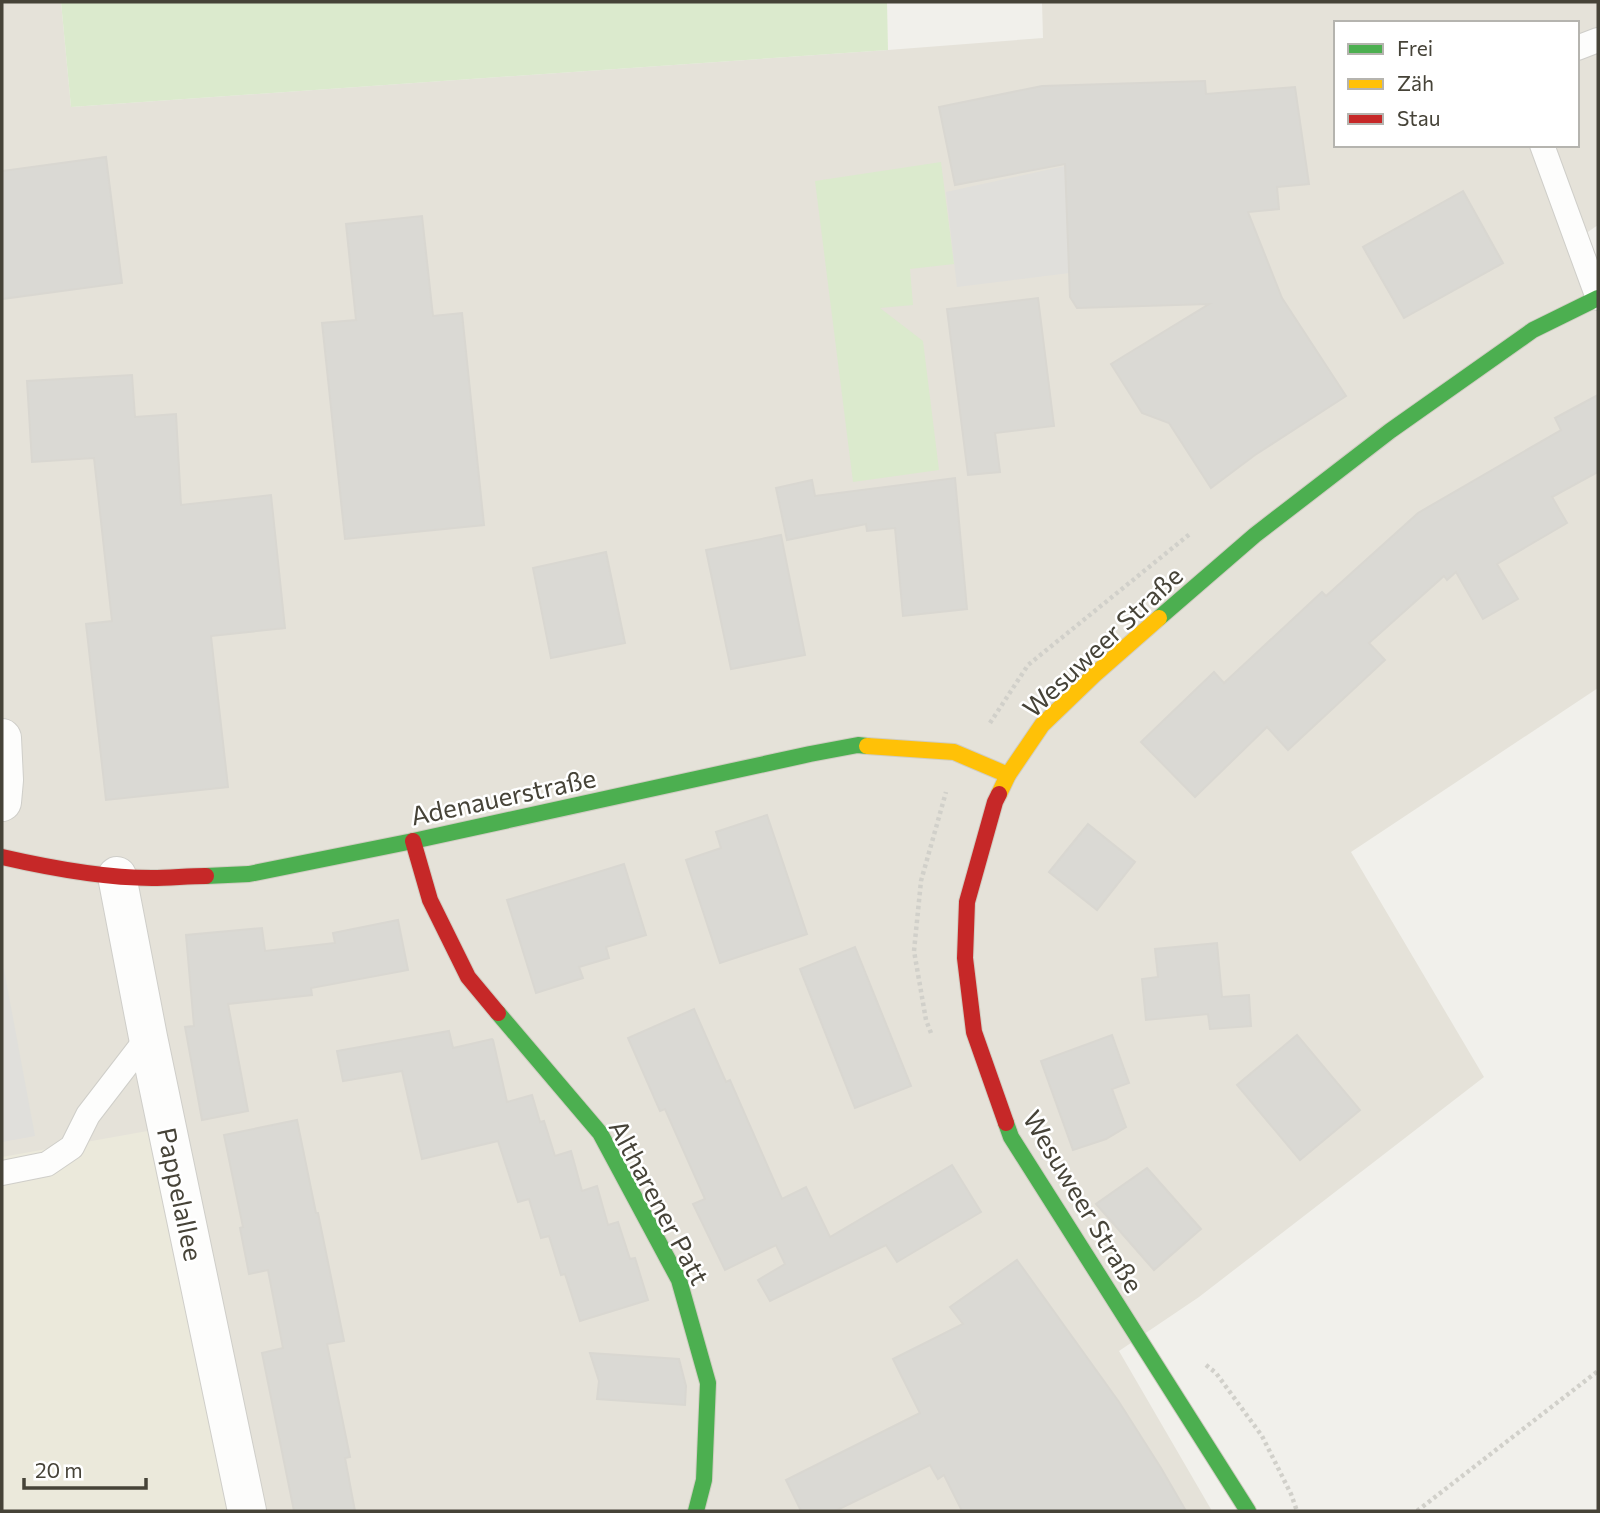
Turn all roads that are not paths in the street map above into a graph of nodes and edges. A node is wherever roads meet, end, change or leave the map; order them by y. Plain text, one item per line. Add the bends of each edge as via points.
1 (1598, 40) edge
2 (1579, 47) edge
3 (1543, 147) edge
4 (1598, 298) edge
5 (2, 738) edge
6 (1008, 775) junction
7 (2, 802) edge
8 (413, 841) junction
9 (2, 857) edge
10 (117, 876) junction
11 (148, 1037) junction
12 (2, 1173) edge
13 (247, 1511) edge
14 (696, 1511) edge
15 (1248, 1511) edge

1 - 2 lane
3 - 4 lane
4 - 6 street, Wesuweer Straße via 1533,330 1390,430 1255,535 1050,717
5 - 7 street
6 - 8 street, Adenauerstraße via 954,752 858,745
6 - 15 street, Wesuweer Straße via 995,802 967,902 965,958 974,1032 1011,1137
8 - 10 street, Adenauerstraße via 249,874
8 - 14 street, Altharener Patt via 430,900 468,977 600,1133 679,1280 708,1383 704,1480
9 - 10 street, Adenauerstraße
10 - 11 street, Pappelallee
11 - 12 lane via 88,1115 72,1147 47,1164
11 - 13 street, Pappelallee

